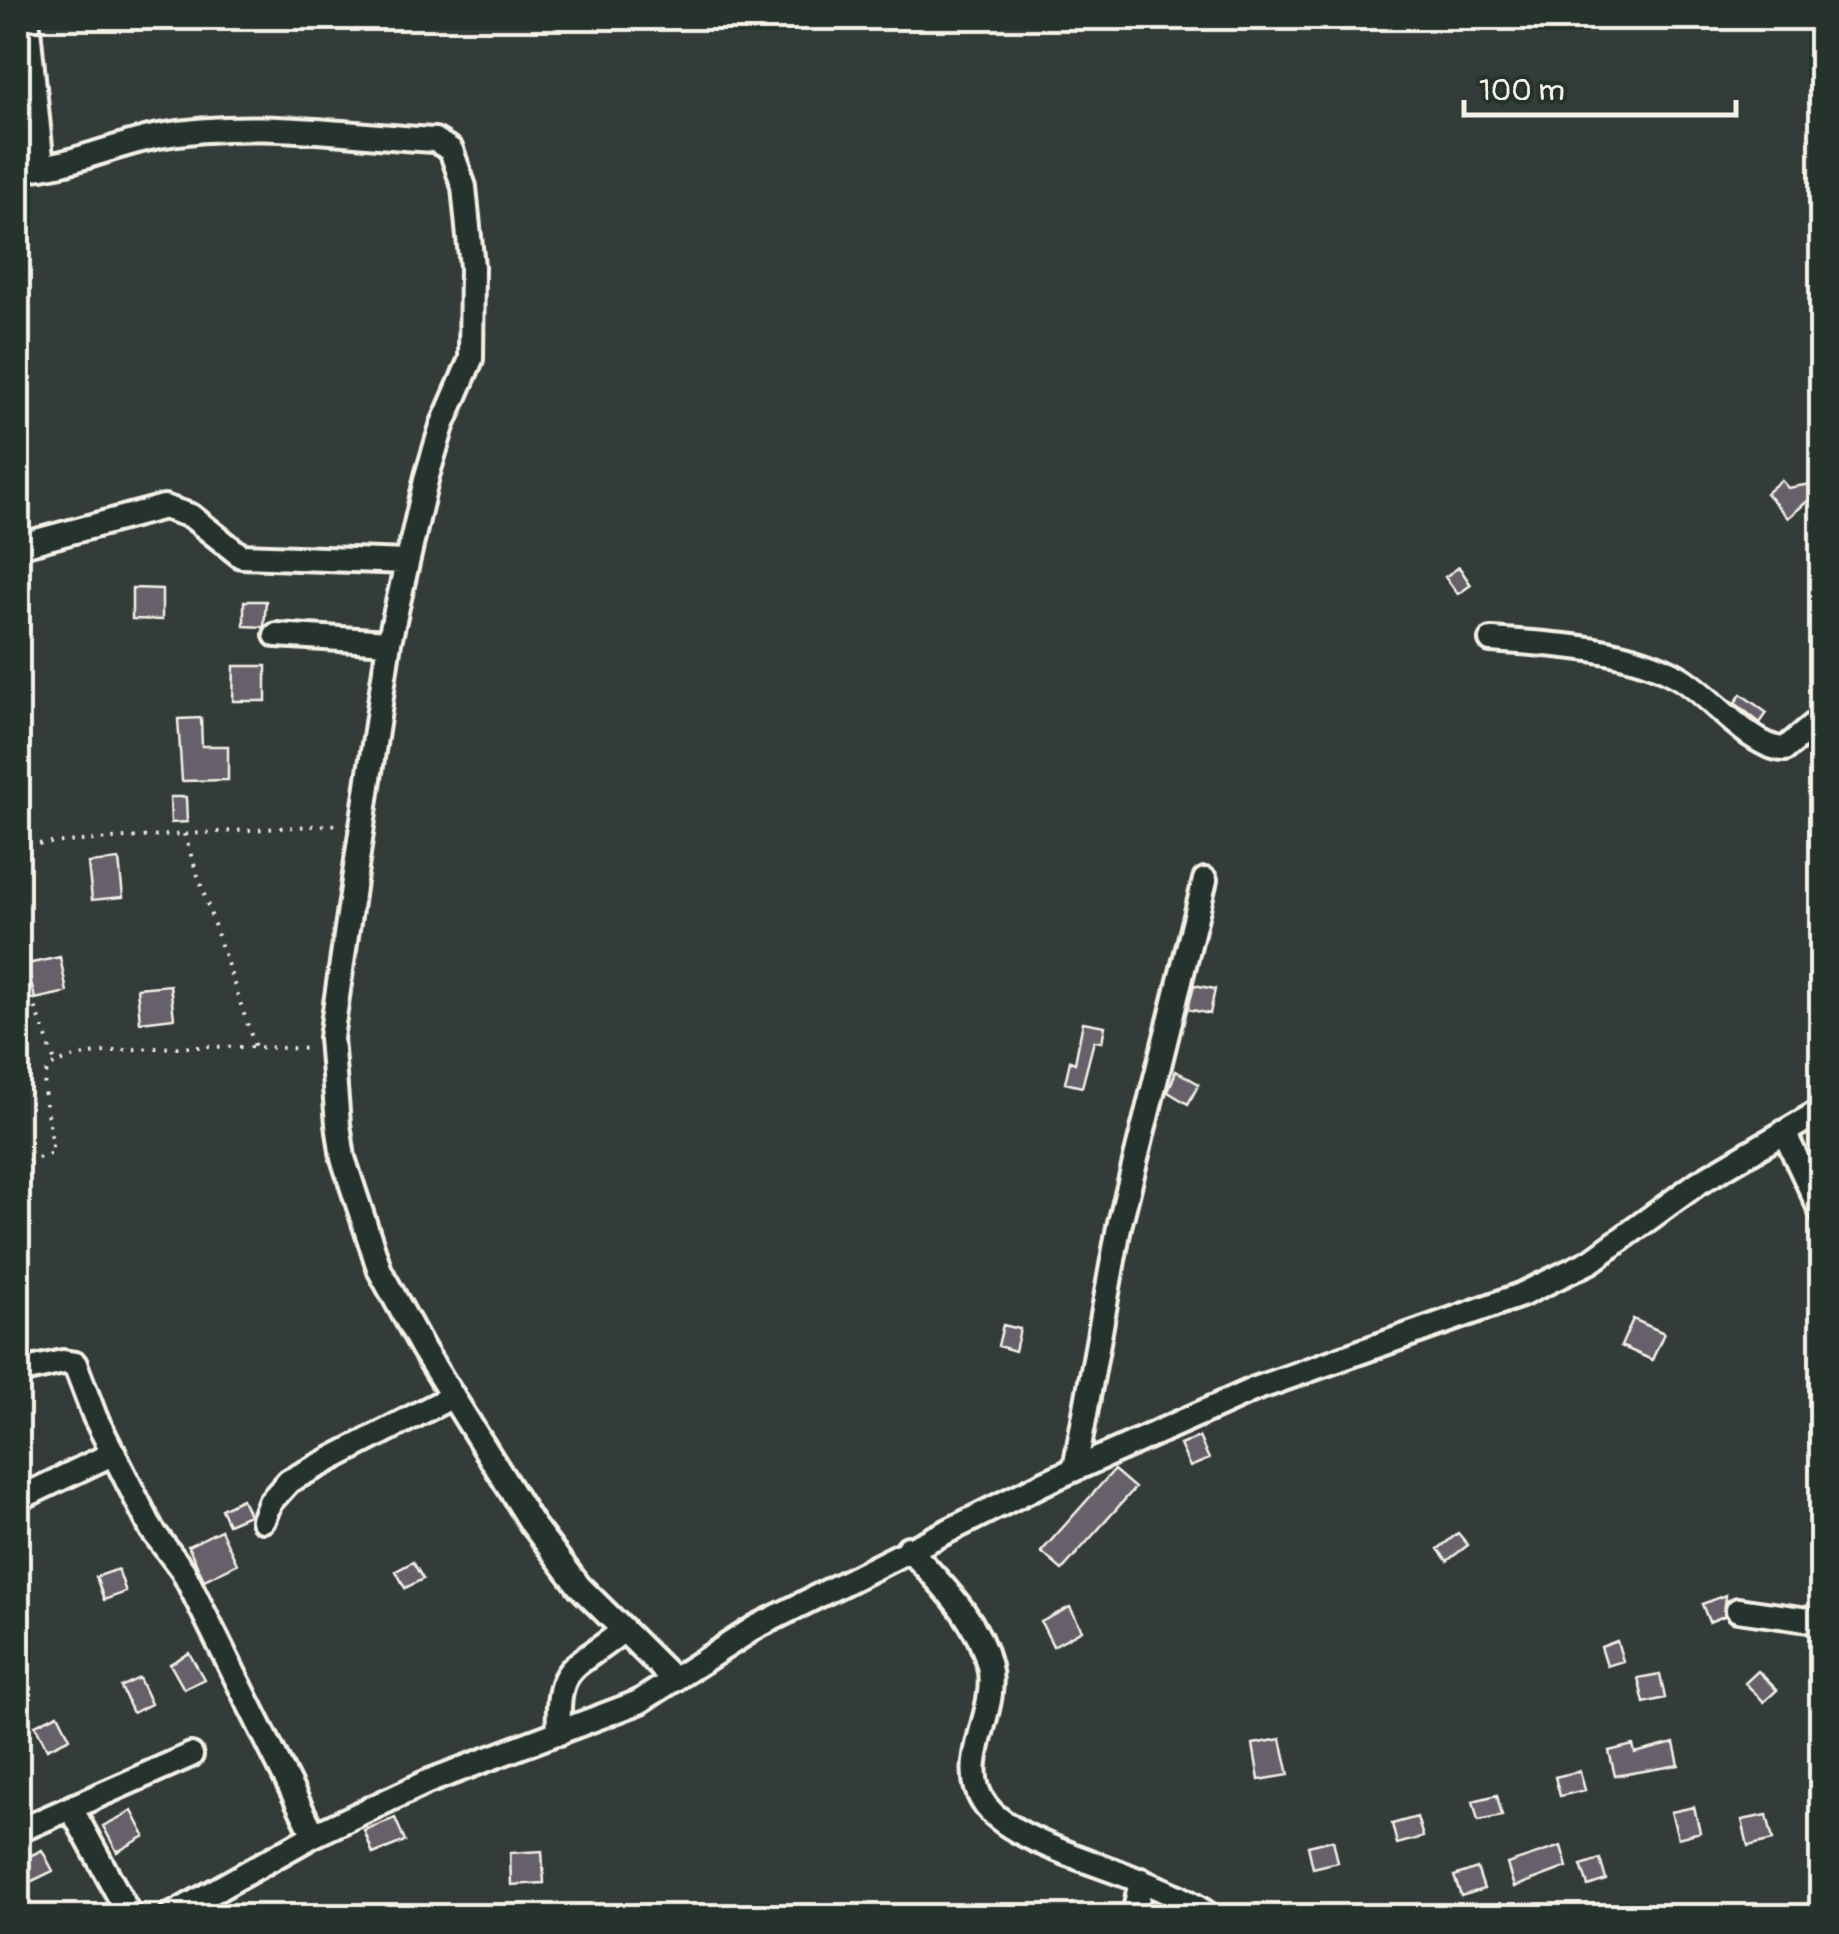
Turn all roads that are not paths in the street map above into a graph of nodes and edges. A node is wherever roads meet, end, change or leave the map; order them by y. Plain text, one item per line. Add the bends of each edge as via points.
1 (27, 18) edge
2 (42, 167) junction
3 (18, 170) edge
4 (18, 546) edge
5 (407, 562) junction
6 (276, 635) dead end
7 (1492, 640) dead end
8 (389, 642) junction
9 (1822, 718) edge
10 (1205, 880) dead end
11 (1822, 1110) edge
12 (1784, 1132) junction
13 (1822, 1213) edge
14 (18, 1372) edge
15 (453, 1396) junction
16 (114, 1453) junction
17 (1076, 1469) junction
18 (18, 1499) edge
19 (263, 1520) dead end
20 (908, 1548) junction
21 (1738, 1610) dead end
22 (1822, 1622) edge
23 (621, 1632) junction
24 (674, 1680) junction
25 (559, 1733) junction
26 (191, 1755) dead end
27 (72, 1808) junction
28 (18, 1831) edge
29 (314, 1835) junction
30 (1142, 1880) junction
31 (130, 1916) edge
32 (170, 1916) edge
33 (1134, 1916) edge
34 (1210, 1916) edge

1 - 2 street
2 - 3 street
2 - 5 street via 158,136 239,128 446,144 458,164 470,226 472,359 442,426
4 - 5 street via 153,507 176,507 242,556
5 - 8 street
6 - 8 street
7 - 9 street via 1598,652 1663,668 1769,748 1785,749
8 - 15 street via 332,1050 343,1158 380,1270
10 - 17 street via 1123,1209
11 - 12 street
12 - 13 street
12 - 17 street via 1698,1183 1590,1261 1533,1289 1256,1389
14 - 16 street via 76,1364
15 - 19 street via 290,1481
15 - 23 street via 532,1524
16 - 18 street
16 - 29 street via 152,1530 183,1571
17 - 20 street
20 - 24 street via 756,1627
20 - 30 street via 970,1621 990,1667 989,1710 975,1755 985,1804 1006,1826
21 - 22 street
23 - 24 street
23 - 25 street via 566,1673 557,1694
24 - 25 street via 639,1702
25 - 29 street via 426,1782
26 - 27 street
27 - 28 street
27 - 31 street
29 - 32 street
30 - 33 street
30 - 34 street

